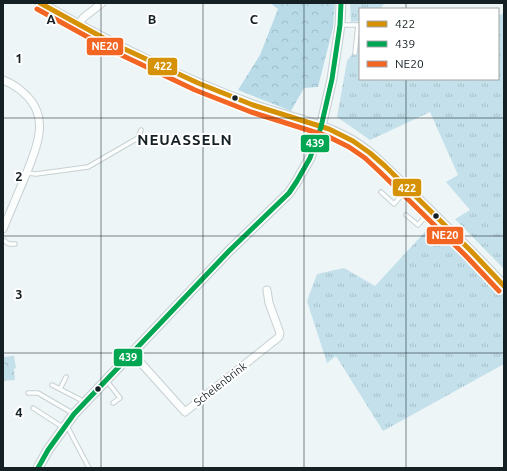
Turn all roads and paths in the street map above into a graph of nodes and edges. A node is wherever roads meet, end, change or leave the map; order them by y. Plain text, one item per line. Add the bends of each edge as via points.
1 (40, 3) edge
2 (102, 3) edge
3 (341, 3) edge
4 (78, 25) junction
5 (340, 25) junction
6 (359, 25) edge
7 (356, 52) dead end
8 (3, 80) edge
9 (322, 127) junction
10 (142, 130) dead end
11 (26, 172) junction
12 (407, 189) junction
13 (381, 192) dead end
14 (430, 211) junction
15 (406, 215) dead end
16 (3, 229) edge
17 (3, 240) edge
18 (15, 244) dead end
19 (504, 286) edge
20 (267, 290) dead end
21 (132, 352) junction
22 (66, 377) dead end
23 (106, 380) junction
24 (52, 385) dead end
25 (60, 389) junction
26 (28, 393) dead end
27 (86, 402) junction
28 (112, 403) dead end
29 (33, 408) dead end
30 (74, 414) junction
31 (65, 427) junction
32 (39, 467) edge
33 (89, 468) edge

1 - 4 main road
2 - 4 street
3 - 5 main road
4 - 9 main road via 176,74 254,105
5 - 6 lane
5 - 9 main road
6 - 7 lane
8 - 11 street via 19,88 34,105 38,114 40,135
9 - 12 main road via 344,136 364,150
9 - 21 main road via 304,170 289,193
10 - 11 lane via 138,138 88,167 36,174
11 - 16 street
12 - 13 lane via 394,204
12 - 14 main road
14 - 15 lane via 418,225
14 - 19 main road
17 - 18 lane
20 - 21 street, Schelenbrink via 268,304 280,333 279,337 184,412
21 - 23 main road
22 - 25 lane
23 - 27 main road
23 - 28 lane via 120,398
24 - 25 lane
25 - 27 lane
26 - 30 lane via 38,393
27 - 30 main road
29 - 31 lane
30 - 31 main road
31 - 32 main road
31 - 33 lane

